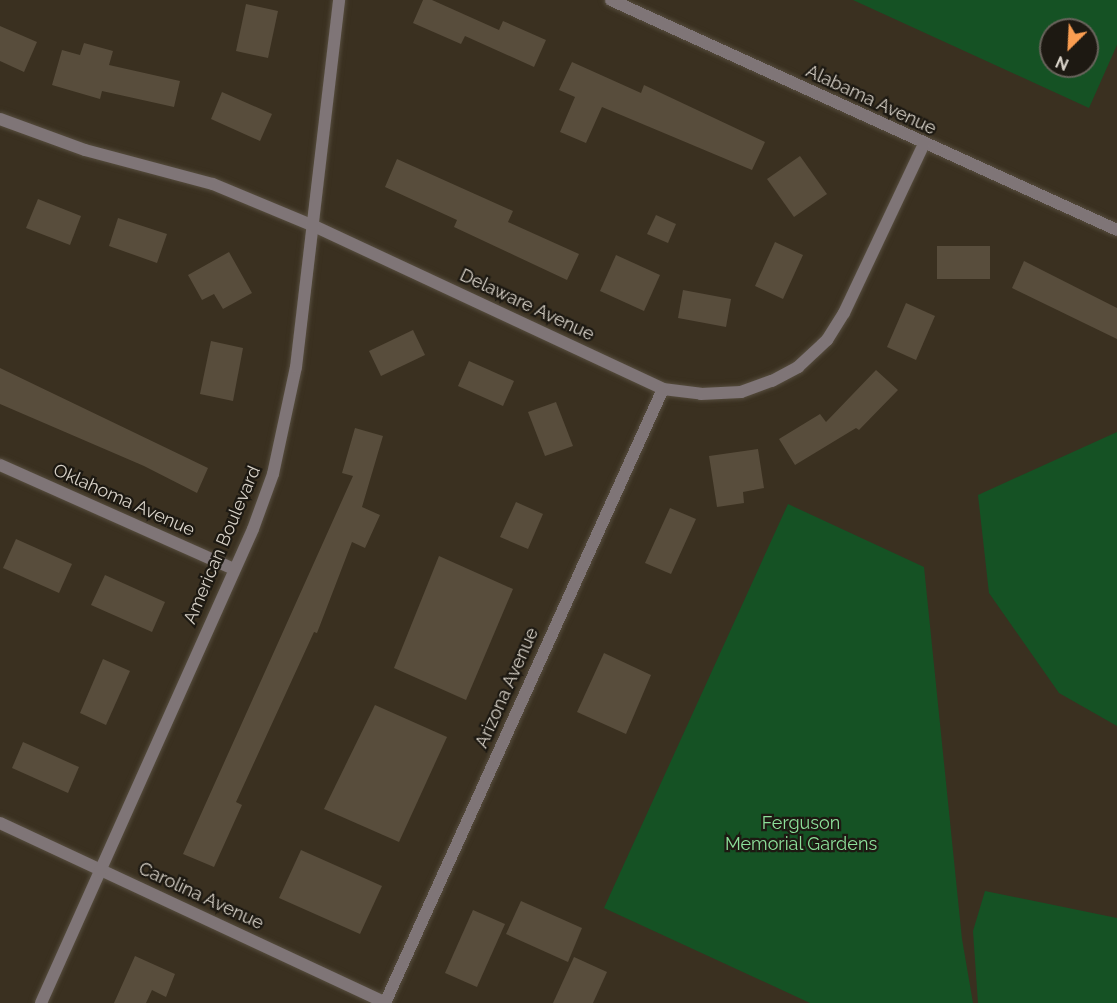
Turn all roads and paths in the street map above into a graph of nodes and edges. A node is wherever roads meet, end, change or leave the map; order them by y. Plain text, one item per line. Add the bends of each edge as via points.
1 (339, 0) edge
2 (611, 0) edge
3 (0, 119) edge
4 (924, 144) junction
5 (314, 226) junction
6 (1117, 230) edge
7 (663, 389) junction
8 (0, 465) edge
9 (234, 569) junction
10 (0, 823) edge
11 (102, 868) junction
12 (41, 1003) edge
13 (385, 1003) edge

1 - 5 street, American Boulevard
2 - 4 street, Alabama Avenue
3 - 5 street, Delaware Avenue via 85,150 213,184
4 - 6 street, Alabama Avenue
4 - 7 street, Delaware Avenue via 844,313 827,340 798,367 741,392 701,394
5 - 7 street, Delaware Avenue
5 - 9 street, American Boulevard via 296,367 273,474
7 - 13 street, Arizona Avenue
8 - 9 street, Oklahoma Avenue
9 - 11 street, American Boulevard
10 - 11 street, Carolina Avenue
11 - 12 street, American Boulevard
11 - 13 street, Carolina Avenue

